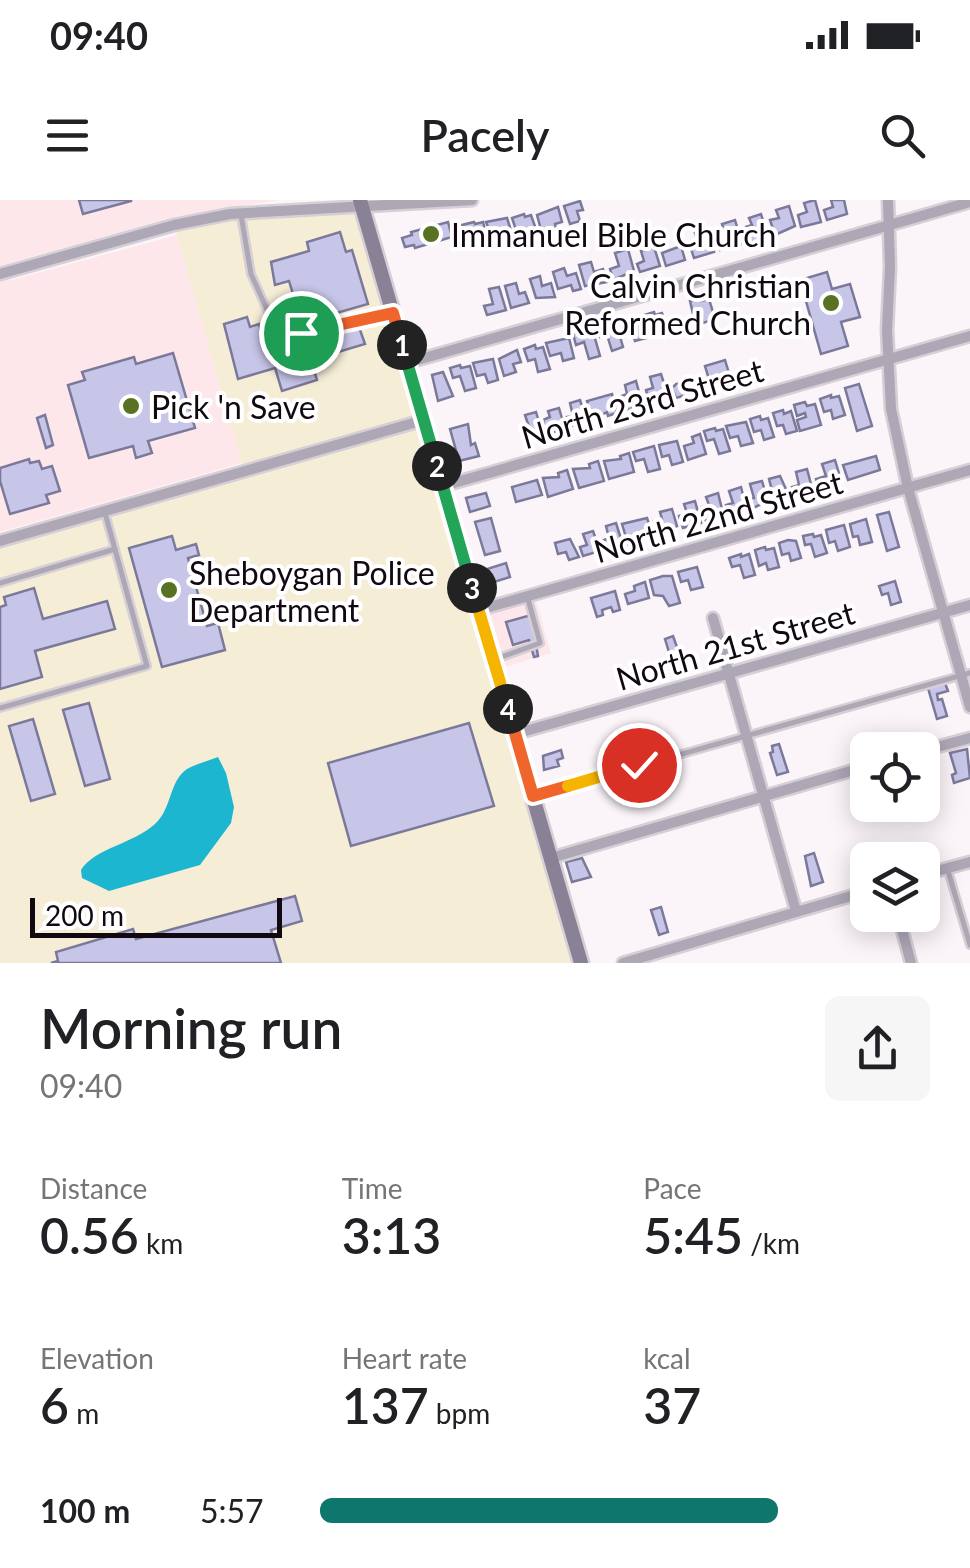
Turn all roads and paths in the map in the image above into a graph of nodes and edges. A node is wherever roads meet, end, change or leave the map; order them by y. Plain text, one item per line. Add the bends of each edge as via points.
1 (472, 200) edge
2 (888, 200) edge
3 (970, 202) edge
4 (361, 203) edge
5 (240, 212) junction
6 (890, 224) junction
7 (0, 274) edge
8 (393, 313) junction
9 (970, 336) edge
10 (888, 359) junction
11 (407, 363) junction
12 (424, 420) junction
13 (970, 470) edge
14 (443, 486) junction
15 (908, 488) junction
16 (104, 510) junction
17 (0, 541) edge
18 (115, 550) junction
19 (0, 583) edge
20 (528, 596) junction
21 (970, 605) edge
22 (479, 610) junction
23 (943, 613) junction
24 (713, 618) dead end
25 (493, 660) junction
26 (728, 672) junction
27 (966, 674) edge
28 (970, 707) edge
29 (0, 708) edge
30 (515, 734) junction
31 (746, 734) junction
32 (970, 738) edge
33 (940, 746) edge
34 (850, 771) edge
35 (764, 795) junction
36 (533, 796) junction
37 (551, 858) junction
38 (970, 862) edge
39 (947, 868) junction
40 (940, 870) edge
41 (850, 896) edge
42 (796, 911) junction
43 (903, 932) edge
44 (970, 945) edge
45 (581, 963) edge
46 (622, 963) edge
47 (911, 963) edge

1 - 4 street
2 - 6 street
3 - 6 street
4 - 5 street
4 - 8 street
5 - 7 street
5 - 8 lane via 251,274 278,334
6 - 10 street
6 - 11 street
8 - 11 street
9 - 10 street, North 23rd Street
10 - 14 street, North 23rd Street
10 - 15 street
11 - 12 street
12 - 14 street
12 - 16 street
13 - 15 street, North 22nd Street
14 - 22 street
15 - 20 street, North 22nd Street
15 - 23 street
16 - 17 street
16 - 18 lane
18 - 19 lane
18 - 29 lane via 148,666
20 - 22 street, North 22nd Street
20 - 25 lane via 540,644
21 - 23 street, North 21st Street
22 - 25 street
23 - 26 street, North 21st Street
23 - 27 street
24 - 26 street
25 - 30 street
26 - 30 street, North 21st Street
26 - 31 street
27 - 28 street
27 - 31 lane
30 - 36 street
31 - 35 street
31 - 36 lane
32 - 33 street
34 - 35 street
35 - 37 street
35 - 42 street
36 - 37 street
37 - 45 street
38 - 39 street
39 - 40 street
39 - 44 lane
41 - 42 street
42 - 46 street
43 - 47 street

